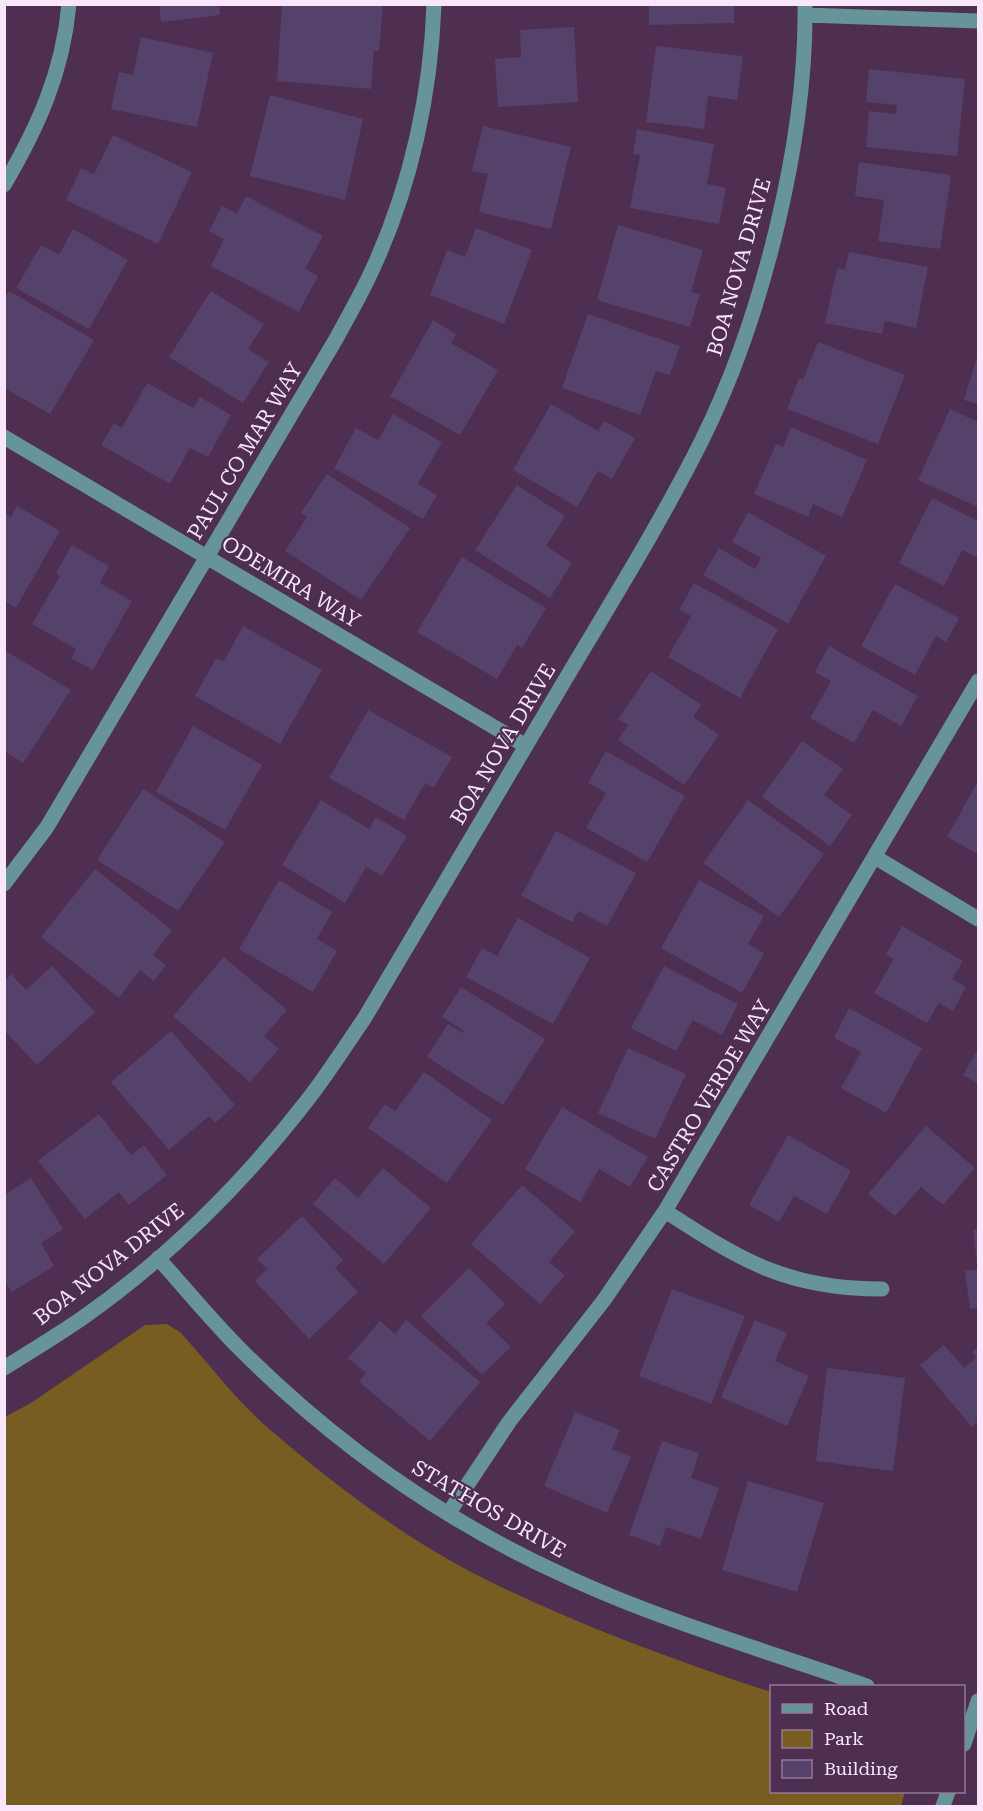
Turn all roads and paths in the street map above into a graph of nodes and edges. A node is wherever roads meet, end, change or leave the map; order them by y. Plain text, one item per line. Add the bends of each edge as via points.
1 (69, 4) edge
2 (434, 4) edge
3 (805, 10) edge
4 (978, 21) edge
5 (4, 185) edge
6 (4, 437) edge
7 (207, 557) junction
8 (978, 681) edge
9 (526, 746) junction
10 (875, 857) junction
11 (4, 884) edge
12 (978, 919) edge
13 (665, 1211) junction
14 (158, 1258) junction
15 (882, 1289) dead end
16 (4, 1368) edge
17 (448, 1514) junction
18 (864, 1685) edge
19 (978, 1701) edge
20 (971, 1723) edge
21 (965, 1739) edge

1 - 5 street via 66,33 47,104
2 - 7 street, PAUL CO MAR WAY via 428,80 418,134 395,214 374,266 336,339
3 - 4 street
3 - 9 street, BOA NOVA DRIVE via 797,116 779,216 730,377 703,439 655,528
6 - 7 street, ODEMIRA WAY
7 - 9 street, ODEMIRA WAY
7 - 11 street, PAUL CO MAR WAY via 47,827
8 - 10 street, CASTRO VERDE WAY
9 - 14 street, BOA NOVA DRIVE via 364,1019 310,1097 249,1169
10 - 12 street
10 - 13 street, CASTRO VERDE WAY
13 - 15 street via 722,1248 770,1271 809,1283
13 - 17 street, CASTRO VERDE WAY via 604,1300 509,1422
14 - 16 street, BOA NOVA DRIVE via 82,1318
14 - 17 street, STATHOS DRIVE via 239,1348 313,1416
17 - 18 street, STATHOS DRIVE via 562,1575
19 - 20 street
20 - 21 street

